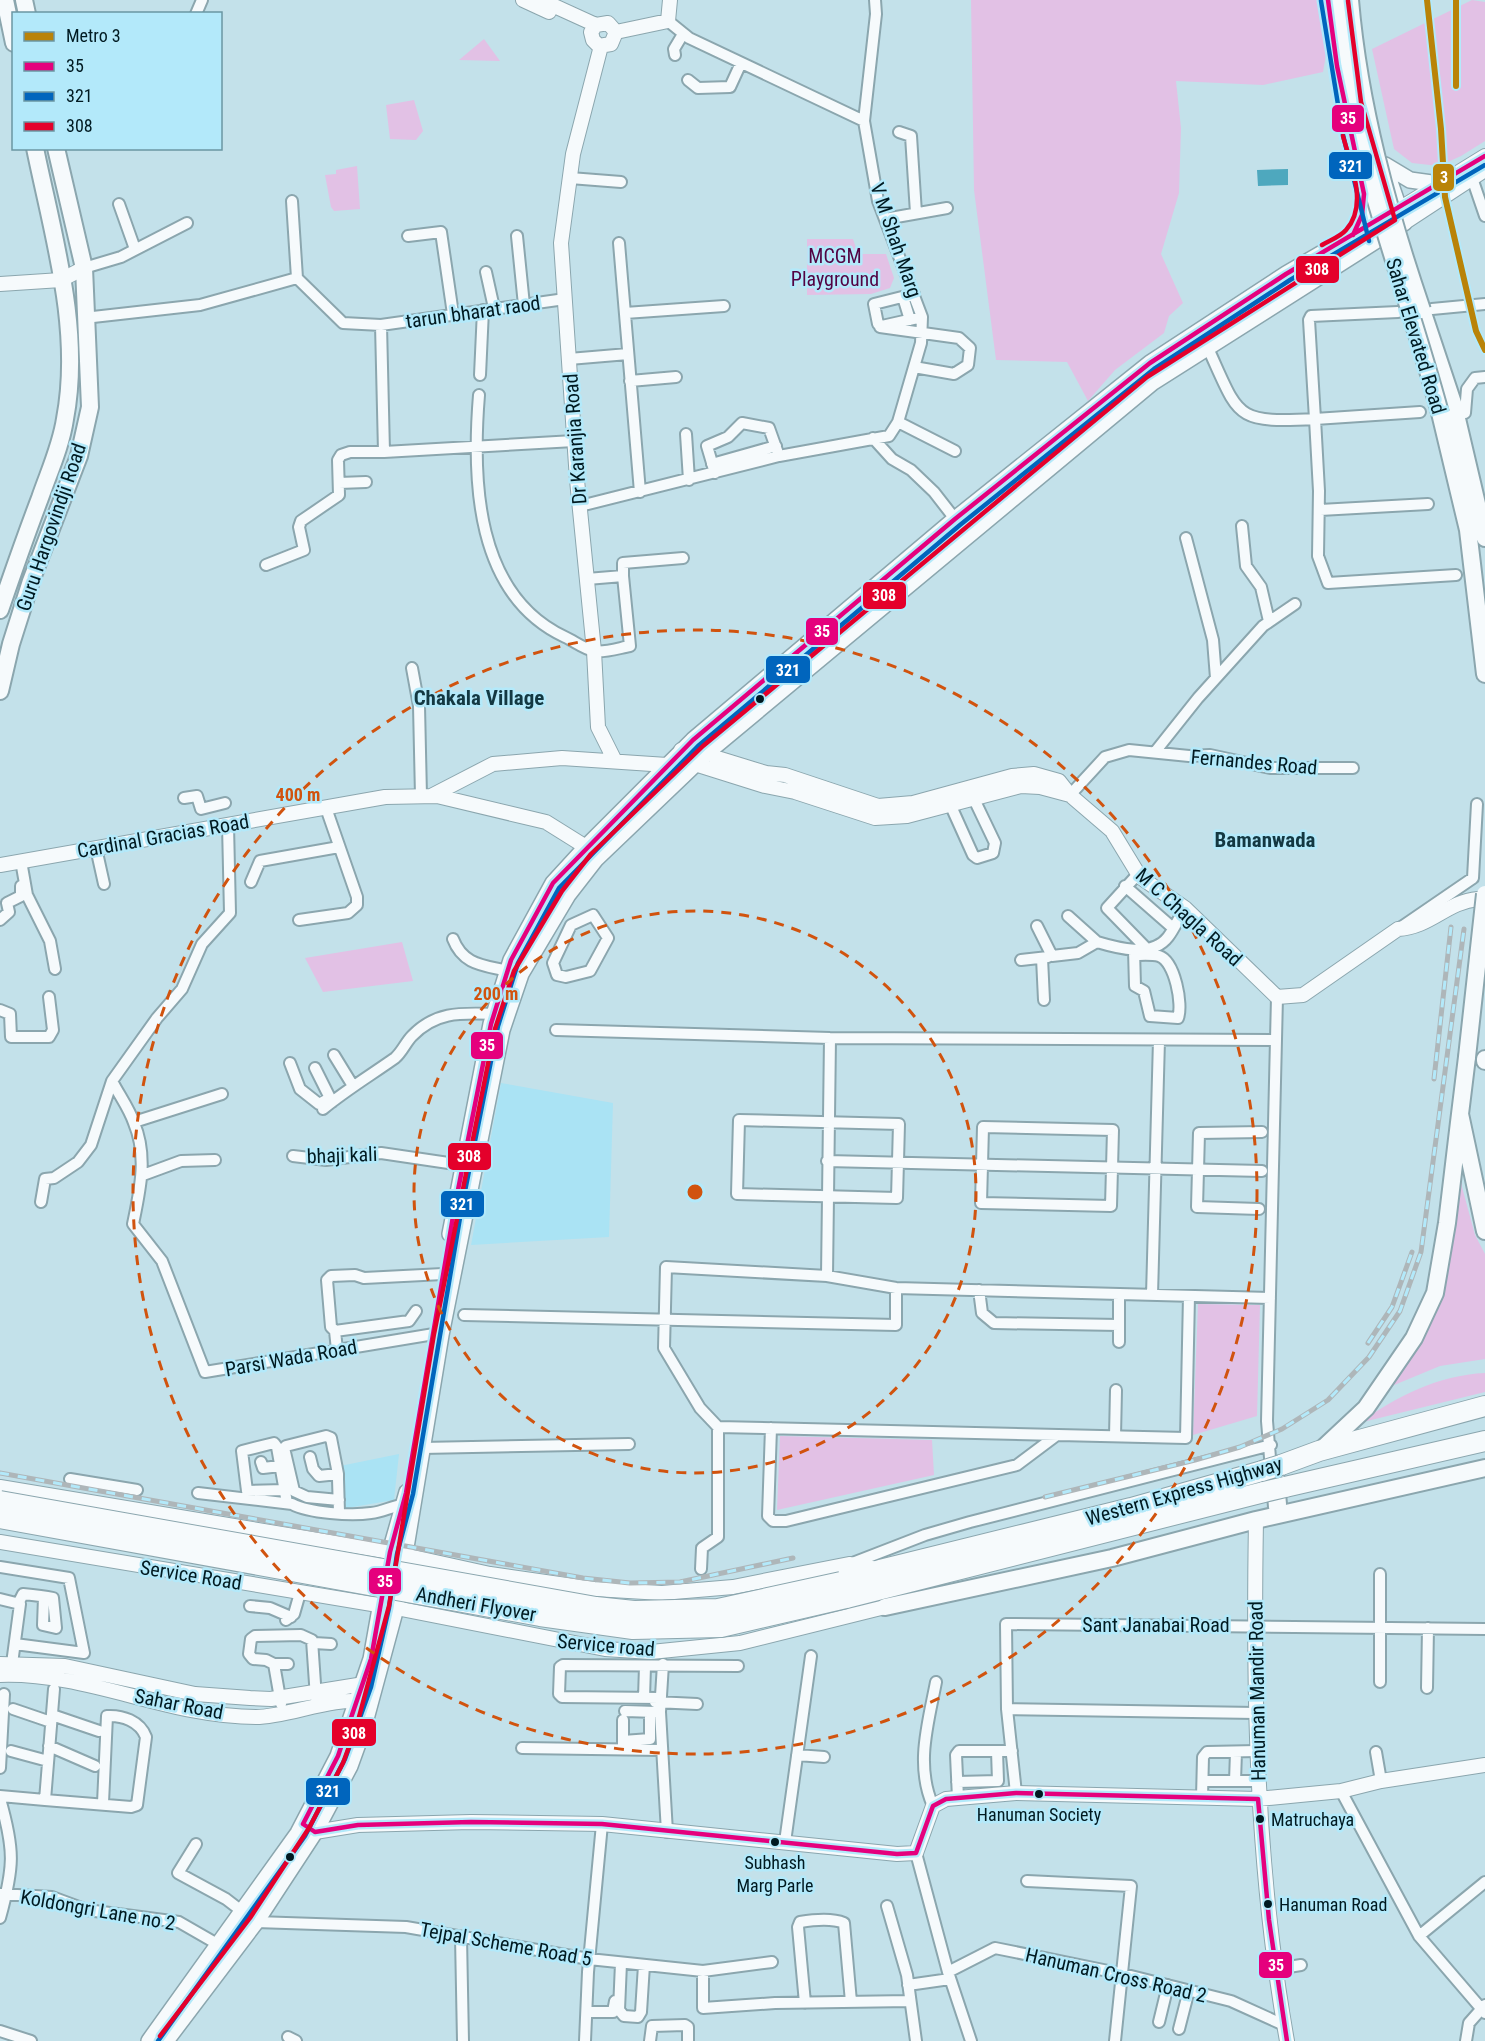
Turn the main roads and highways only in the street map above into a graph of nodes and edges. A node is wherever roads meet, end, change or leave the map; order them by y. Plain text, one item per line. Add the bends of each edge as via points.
1 (4, 0) edge
2 (1328, 0) edge
3 (1336, 0) edge
4 (1350, 0) edge
5 (1355, 0) edge
6 (12, 34) edge
7 (35, 150) edge
8 (56, 150) edge
9 (1384, 165) junction
10 (1439, 184) road end
11 (1364, 194) junction
12 (1401, 216) junction
13 (1371, 224) junction
14 (1353, 235) junction
15 (1376, 239) junction
16 (1148, 365) junction
17 (1157, 379) junction
18 (1485, 538) edge
19 (0, 610) edge
20 (1485, 674) edge
21 (0, 691) edge
22 (1482, 897) edge
23 (1460, 1114) junction
24 (1485, 1231) edge
25 (437, 1334) junction
26 (1485, 1406) edge
27 (1485, 1441) edge
28 (1319, 1451) junction
29 (1485, 1468) edge
30 (0, 1502) edge
31 (0, 1518) edge
32 (398, 1553) junction
33 (880, 1570) joint
34 (843, 1590) junction
35 (883, 1599) junction
36 (309, 1828) junction
37 (149, 2041) edge
38 (166, 2041) edge

1 - 6 main road
2 - 11 main road via 1336,66
3 - 20 main road, Sahar Elevated Road, bridge via 1355,129 1439,410 1468,530
4 - 18 main road, Sahar Elevated Road, bridge via 1369,127 1400,244 1454,406
5 - 9 main road via 1368,100
7 - 19 main road, Guru Hargovindji Road via 70,338 69,385 65,421
8 - 21 main road, Guru Hargovindji Road via 84,268 90,407 79,456 31,581
9 - 10 main road via 1410,180
9 - 12 main road
11 - 13 main road
11 - 14 main road via 1362,215
12 - 13 main road
12 - 15 main road
13 - 14 main road
13 - 15 main road
14 - 16 main road
15 - 17 main road
16 - 17 main road
16 - 25 main road via 955,519 687,745 554,883 508,971 494,1014 462,1165
17 - 25 main road via 708,752 596,859 568,895 521,974 502,1030
22 - 23 main road, bridge
23 - 24 main road
23 - 28 main road via 1435,1293 1414,1338 1366,1408
25 - 32 main road
25 - 32 main road via 422,1448
26 - 28 highway, Western Express Highway
27 - 35 highway, Western Express Highway, bridge via 1264,1492
28 - 33 highway, Western Express Highway, bridge via 1131,1508
29 - 35 main road via 1279,1514 1112,1558
30 - 34 highway, Andheri Flyover, bridge via 634,1611 718,1609
31 - 34 highway, Andheri Flyover, bridge via 540,1616 633,1629 721,1627
32 - 36 main road via 389,1607 350,1766
33 - 34 highway, Andheri Flyover
34 - 35 highway, Andheri Flyover
36 - 37 main road
36 - 38 main road via 256,1922

